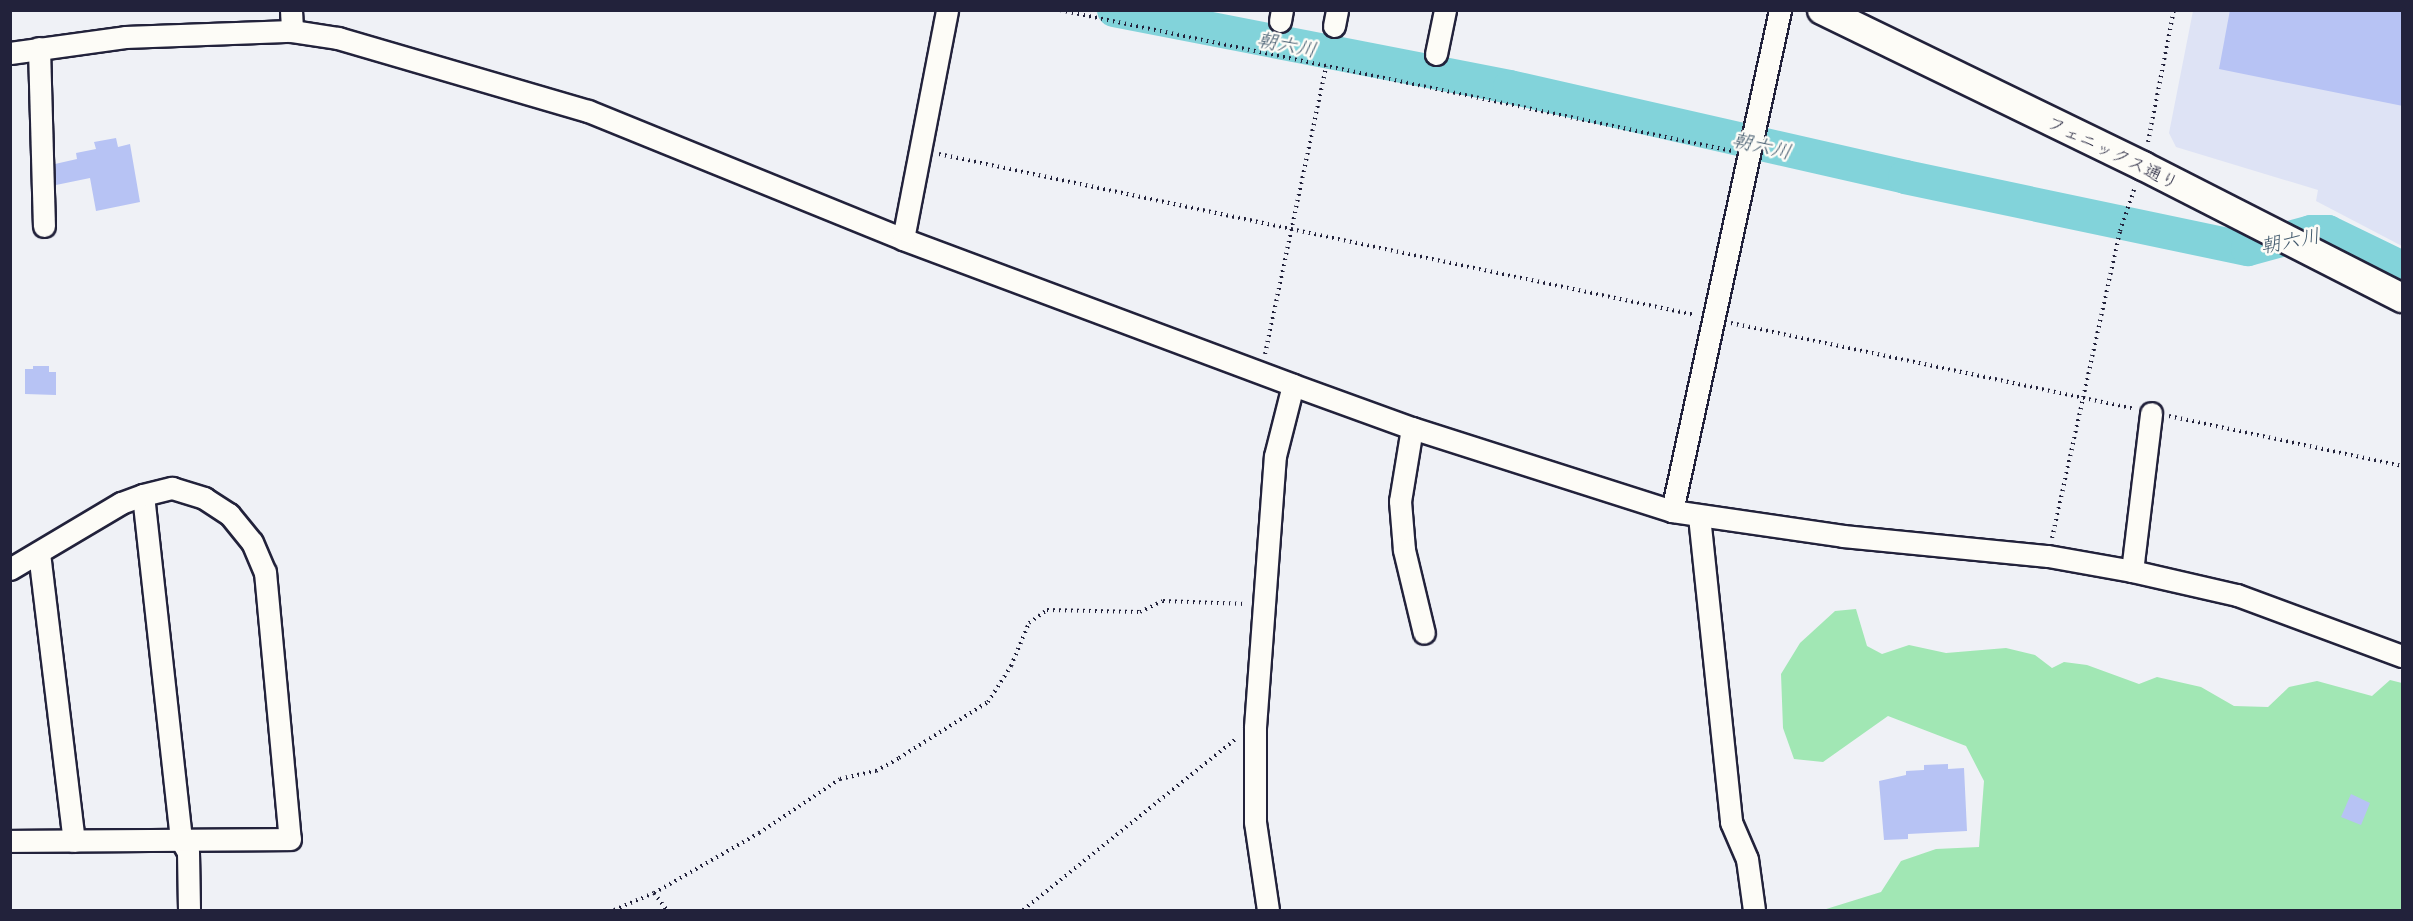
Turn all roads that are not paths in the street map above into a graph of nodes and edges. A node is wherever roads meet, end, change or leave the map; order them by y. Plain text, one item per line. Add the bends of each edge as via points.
1 (947, 10) edge
2 (1445, 10) edge
3 (1780, 10) edge
4 (1822, 10) edge
5 (291, 21) edge
6 (39, 48) junction
7 (10, 53) edge
8 (1436, 54) dead end
9 (44, 226) dead end
10 (903, 239) junction
11 (2403, 298) edge
12 (1293, 385) junction
13 (2151, 412) road end
14 (1412, 428) junction
15 (143, 495) junction
16 (1672, 510) junction
17 (1699, 516) junction
18 (39, 553) junction
19 (10, 568) edge
20 (2132, 571) junction
21 (1424, 633) dead end
22 (2403, 656) edge
23 (181, 840) junction
24 (10, 841) edge
25 (74, 841) junction
26 (189, 910) edge
27 (1268, 910) edge
28 (1754, 910) edge

1 - 10 street
2 - 8 street
3 - 16 street
4 - 11 main road, フェニックス通り
5 - 6 street
5 - 10 street via 588,111
6 - 7 street
6 - 9 street
10 - 12 street
12 - 14 street
12 - 27 street via 1275,456 1255,727 1255,822
13 - 20 street
14 - 16 street
14 - 21 street via 1400,501 1404,550
15 - 18 street via 122,503
15 - 23 street
15 - 23 street via 172,488 204,498 229,513 252,542 265,572 290,839
16 - 17 street
17 - 20 street via 1930,546 2048,556
17 - 28 street via 1731,822 1747,859
18 - 19 street
18 - 25 street
20 - 22 street via 2237,595
23 - 25 street
23 - 26 street via 188,852
24 - 25 street

